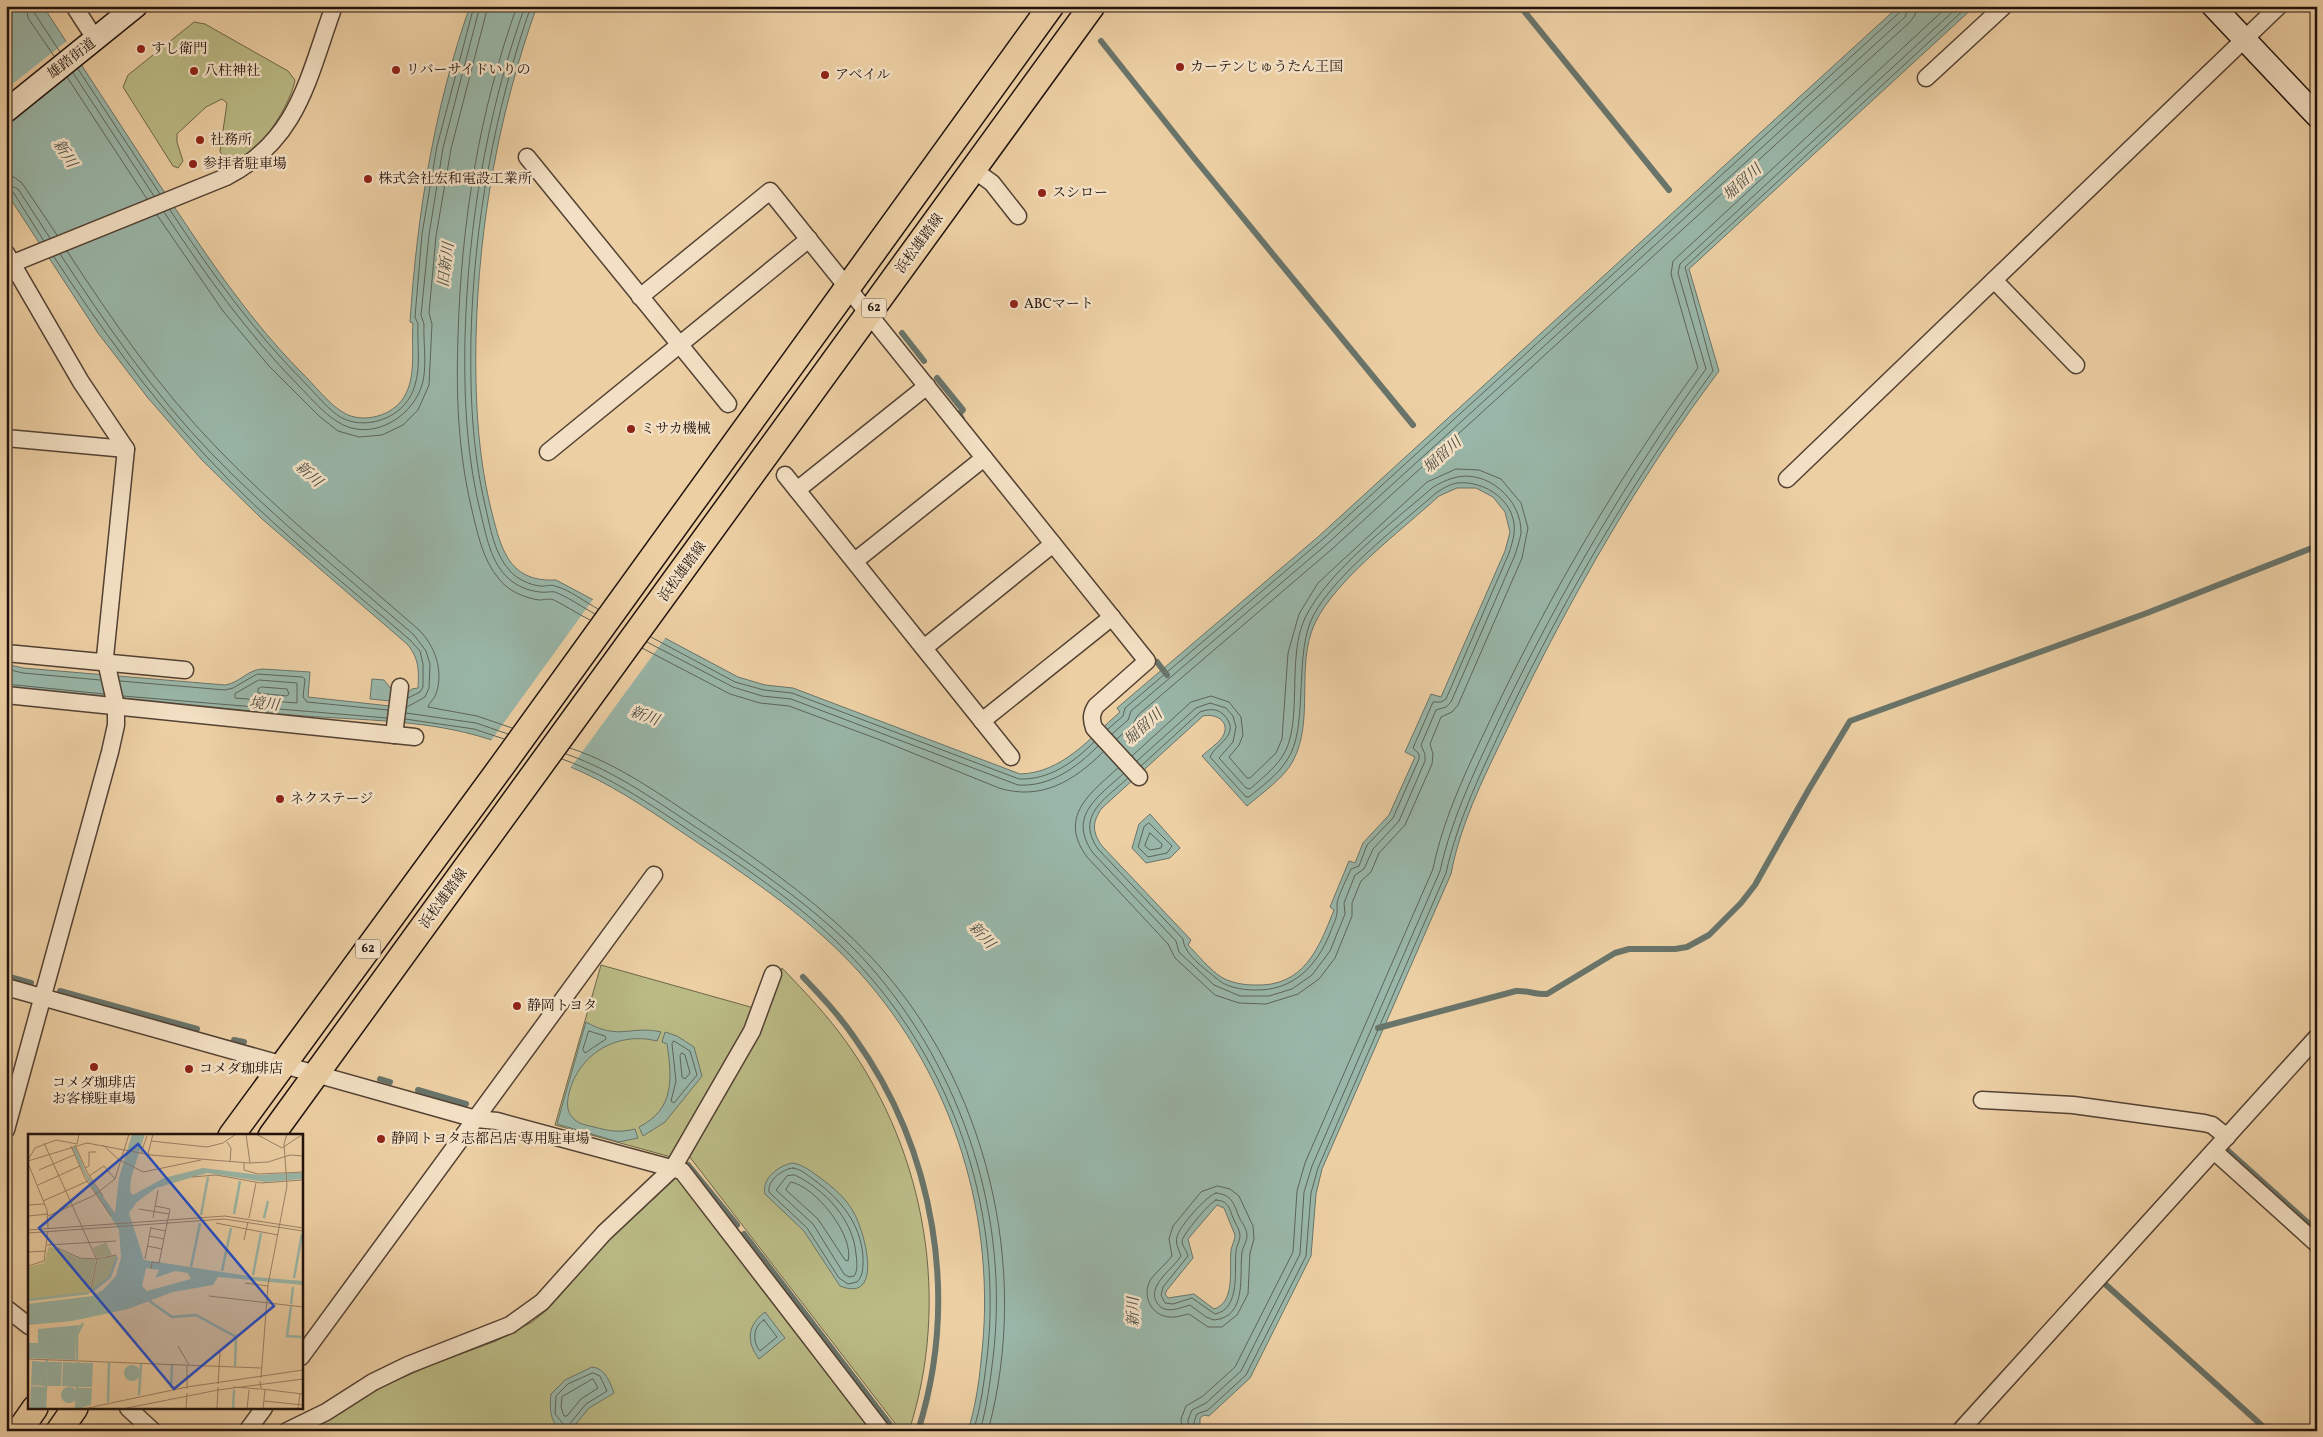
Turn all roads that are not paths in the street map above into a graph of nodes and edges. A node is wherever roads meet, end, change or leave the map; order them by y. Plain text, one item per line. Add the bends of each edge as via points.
1 (74, 6) edge
2 (136, 6) edge
3 (334, 6) edge
4 (1051, 6) edge
5 (1092, 6) edge
6 (2004, 6) edge
7 (2213, 6) edge
8 (2279, 6) edge
9 (2245, 39) junction
10 (94, 42) junction
11 (1926, 78) dead end
12 (6, 110) edge
13 (2317, 116) edge
14 (527, 157) dead end
15 (974, 170) junction
16 (1018, 216) dead end
17 (809, 240) junction
18 (13, 260) edge
19 (1994, 280) junction
20 (848, 287) junction
21 (640, 297) junction
22 (869, 314) junction
23 (680, 345) junction
24 (2076, 365) dead end
25 (926, 386) junction
26 (728, 404) dead end
27 (6, 438) edge
28 (126, 449) junction
29 (548, 452) dead end
30 (984, 458) junction
31 (785, 475) dead end
32 (1787, 479) dead end
33 (797, 490) junction
34 (1053, 544) junction
35 (855, 562) junction
36 (1112, 617) junction
37 (924, 648) junction
38 (6, 652) edge
39 (107, 666) junction
40 (185, 670) dead end
41 (400, 688) dead end
42 (6, 695) edge
43 (115, 704) junction
44 (982, 721) junction
45 (395, 730) junction
46 (415, 737) dead end
47 (1011, 757) dead end
48 (1139, 777) dead end
49 (654, 875) dead end
50 (773, 974) dead end
51 (6, 987) edge
52 (43, 997) junction
53 (2317, 1037) edge
54 (283, 1065) junction
55 (316, 1074) junction
56 (1982, 1100) dead end
57 (476, 1119) junction
58 (6, 1130) edge
59 (233, 1134) edge
60 (272, 1134) edge
61 (2227, 1137) junction
62 (2214, 1151) junction
63 (673, 1168) junction
64 (2317, 1244) edge
65 (6, 1308) edge
66 (28, 1325) edge
67 (302, 1356) edge
68 (34, 1410) edge
69 (75, 1410) edge
70 (130, 1410) edge
71 (263, 1410) edge
72 (19, 1431) edge
73 (59, 1431) edge
74 (153, 1431) edge
75 (247, 1431) edge
76 (287, 1431) edge
77 (882, 1431) edge
78 (1960, 1431) edge

1 - 10 street
2 - 10 street, 雄踏街道
3 - 18 street via 298,104 284,130 252,162 188,193
4 - 20 main road, 62
5 - 15 main road, 浜松雄踏線 / 62
6 - 11 street
7 - 9 street
8 - 9 street
9 - 13 street
9 - 19 street
10 - 12 street, 雄踏街道
14 - 21 street
15 - 16 street via 992,183
15 - 22 main road, 浜松雄踏線 / 62
17 - 20 street
17 - 21 street via 770,191
17 - 23 street
18 - 28 street via 81,382
19 - 24 street
19 - 32 street
20 - 22 street
20 - 54 main road, 62
21 - 23 street
22 - 25 street
22 - 55 main road, 浜松雄踏線 / 62
23 - 26 street
23 - 29 street
25 - 30 street
25 - 33 street
27 - 28 street
28 - 39 street
30 - 34 street
30 - 35 street
31 - 33 street
33 - 35 street
34 - 36 street
34 - 37 street
35 - 37 street
36 - 44 street
36 - 48 street via 1147,661 1096,706 1092,713 1094,728
37 - 44 street
38 - 39 street
39 - 40 street
39 - 43 street
41 - 45 street
42 - 43 street
43 - 45 street
43 - 52 street via 116,725 110,752
44 - 47 street
45 - 46 street
49 - 57 street
50 - 63 street via 752,1031
51 - 52 street
52 - 54 street
52 - 58 street
53 - 61 street
54 - 55 street
54 - 59 main road, 62
55 - 57 street
55 - 60 main road, 浜松雄踏線 / 62
56 - 61 street via 2073,1105 2204,1123
57 - 63 street via 497,1121
57 - 67 street
61 - 62 street
62 - 64 street
62 - 78 street
63 - 76 street via 604,1233 542,1302 527,1314 493,1333 428,1356 382,1377 326,1412
63 - 77 street via 682,1171
65 - 66 street
68 - 72 main road
69 - 73 main road
70 - 74 street
71 - 75 street

